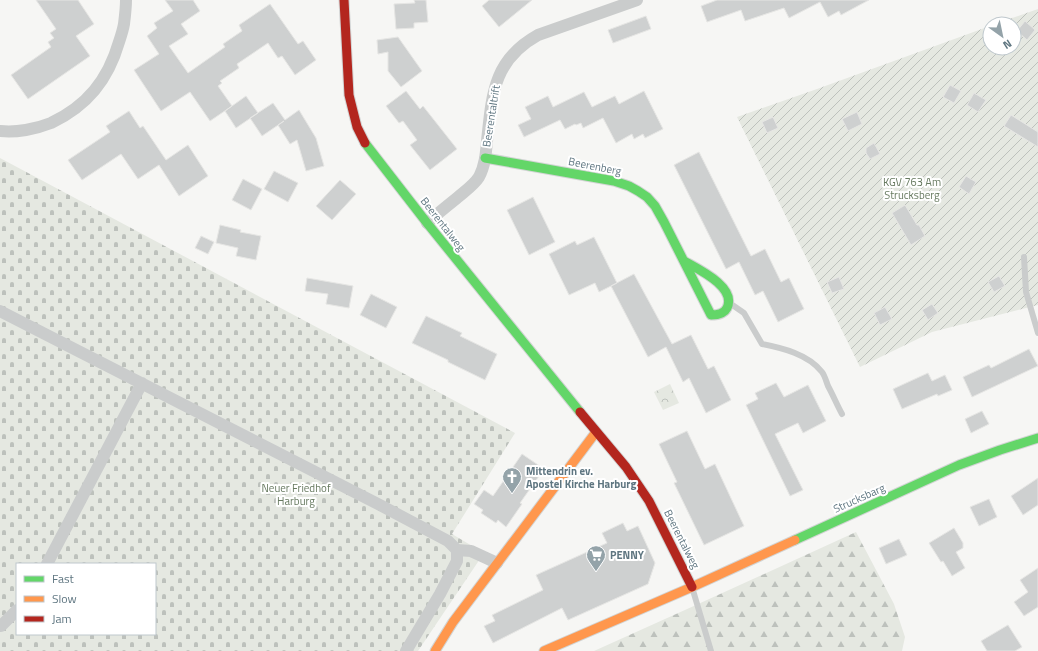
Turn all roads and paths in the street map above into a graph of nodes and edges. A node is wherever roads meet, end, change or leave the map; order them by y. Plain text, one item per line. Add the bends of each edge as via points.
1 (126, 0) edge
2 (344, 0) edge
3 (637, 0) edge
4 (0, 131) edge
5 (485, 158) junction
6 (427, 223) junction
7 (1024, 257) dead end
8 (684, 261) junction
9 (730, 303) junction
10 (0, 311) edge
11 (1038, 333) edge
12 (142, 383) junction
13 (842, 414) dead end
14 (596, 432) junction
15 (1038, 438) edge
16 (457, 550) junction
17 (48, 563) edge
18 (497, 563) junction
19 (692, 586) junction
20 (16, 611) edge
21 (1, 626) dead end
22 (406, 651) edge
23 (435, 651) edge
24 (544, 651) edge
25 (711, 651) edge

1 - 4 street via 124,25 114,59 101,82 87,99 71,112 46,124 23,130
2 - 6 street, Beerentalweg via 349,95 357,127 364,141
3 - 5 street, Beerentaltrift via 538,35 518,50 506,63 497,80 490,111
5 - 6 street, Beerentaltrift via 483,169 475,182
5 - 8 street, Beerenberg via 614,181 630,187 645,195 656,207
6 - 14 street, Beerentalweg
7 - 11 lane via 1026,292
8 - 9 street via 721,285 729,295
8 - 9 street, Beerenberg via 711,315 722,313
9 - 13 lane via 744,313 762,344 794,352 817,367 822,372
10 - 12 street
12 - 16 street via 448,541
12 - 17 street
14 - 18 street
14 - 19 street, Beerentalweg via 626,467 649,501
15 - 19 street, Strucksbarg via 959,466
16 - 18 street via 471,551
16 - 22 street via 457,561 452,572
18 - 23 street
19 - 24 street, Beerentalweg
19 - 25 lane
20 - 21 street

